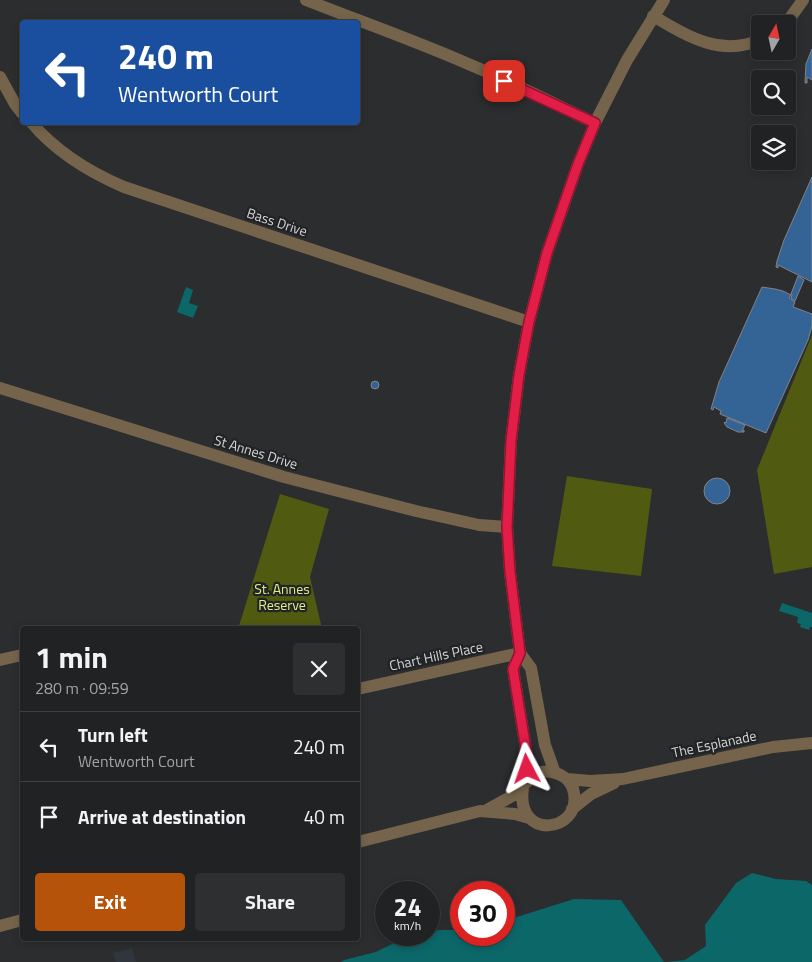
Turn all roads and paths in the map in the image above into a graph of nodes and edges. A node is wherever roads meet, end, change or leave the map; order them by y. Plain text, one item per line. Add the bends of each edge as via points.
1 (306, 0) edge
2 (664, 0) edge
3 (803, 0) edge
4 (792, 15) edge
5 (653, 16) junction
6 (356, 20) edge
7 (360, 22) edge
8 (751, 43) edge
9 (1, 83) edge
10 (20, 110) edge
11 (595, 123) junction
12 (34, 125) edge
13 (529, 322) junction
14 (0, 388) edge
15 (507, 527) junction
16 (520, 653) junction
17 (20, 655) edge
18 (0, 660) edge
19 (360, 689) edge
20 (812, 743) edge
21 (555, 772) junction
22 (567, 779) junction
23 (623, 779) junction
24 (525, 785) junction
25 (572, 809) junction
26 (485, 811) junction
27 (529, 818) junction
28 (360, 842) edge
29 (20, 921) edge
30 (0, 926) edge

1 - 6 street
2 - 5 street
3 - 4 street
5 - 8 street via 704,42 732,47
5 - 11 street
7 - 11 street via 468,64
9 - 10 street
11 - 13 street via 547,253
12 - 13 street, Bass Drive via 82,166 124,187
13 - 15 street via 511,441
14 - 15 street, St Annes Drive via 289,479 479,525
15 - 16 street
16 - 19 street, Chart Hills Place
16 - 21 street via 531,668 545,745
16 - 24 street via 513,669 527,756
17 - 18 street
20 - 23 street, The Esplanade via 773,747
21 - 22 street, The Esplanade
21 - 24 street, The Esplanade via 532,776
22 - 23 street, The Esplanade
22 - 25 street via 574,793
23 - 25 street, The Esplanade via 591,794
24 - 26 street, The Esplanade
24 - 27 street via 522,797
25 - 27 street, The Esplanade via 568,818 552,825 542,825
26 - 27 street, The Esplanade
26 - 28 street, The Esplanade
29 - 30 street

